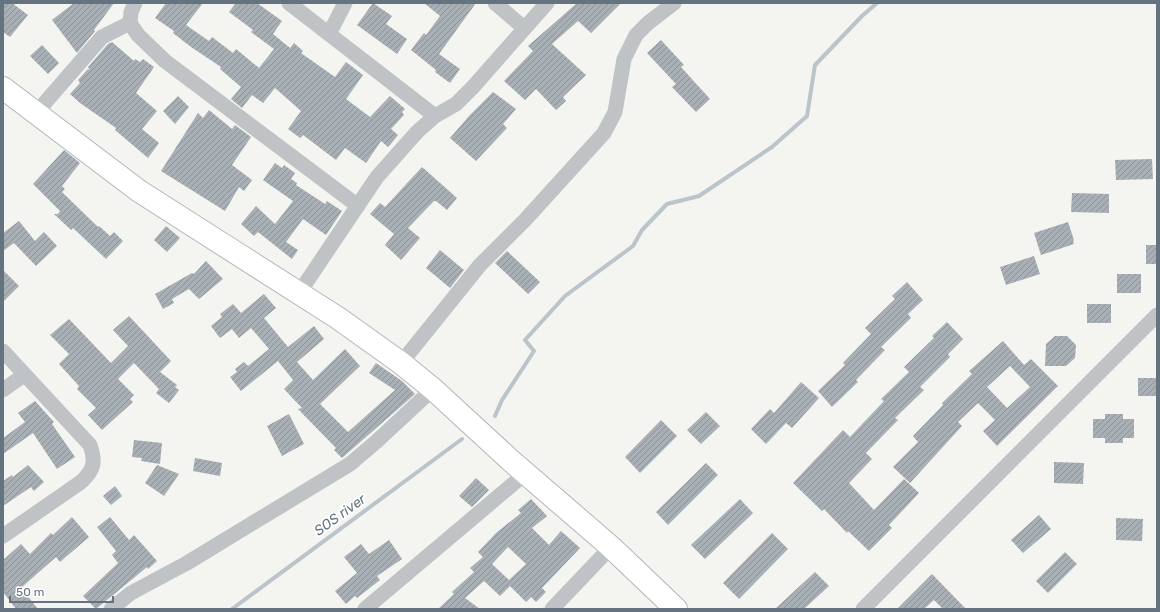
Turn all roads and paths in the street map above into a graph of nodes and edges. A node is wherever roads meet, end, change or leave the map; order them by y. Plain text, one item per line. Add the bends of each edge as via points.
1 (135, 3) edge
2 (288, 3) edge
3 (345, 3) edge
4 (495, 3) edge
5 (547, 3) edge
6 (674, 3) edge
7 (130, 23) junction
8 (524, 28) junction
9 (329, 34) junction
10 (3, 88) edge
11 (36, 113) junction
12 (435, 116) junction
13 (358, 206) junction
14 (299, 293) junction
15 (1157, 315) edge
16 (3, 351) edge
17 (401, 363) junction
18 (24, 375) junction
19 (433, 389) junction
20 (3, 390) edge
21 (526, 473) junction
22 (3, 536) edge
23 (611, 546) junction
24 (111, 609) edge
25 (365, 609) edge
26 (552, 609) edge
27 (676, 609) edge
28 (862, 609) edge

1 - 7 street
2 - 9 street
3 - 9 street
4 - 8 street
5 - 8 street
6 - 17 street via 636,35 624,59 615,112 604,133 480,265
7 - 11 street via 102,37
7 - 13 street via 138,35 165,61
8 - 12 street via 456,104
9 - 12 street
10 - 11 street
11 - 14 street via 139,191
12 - 13 street via 417,132 377,177
13 - 14 street
14 - 17 street
15 - 28 street
16 - 18 street
17 - 19 street
18 - 20 street
18 - 22 street via 90,445 94,467 81,482
19 - 21 street
19 - 24 street via 350,464 187,563 131,593
21 - 23 street
21 - 25 street
23 - 26 street
23 - 27 street

